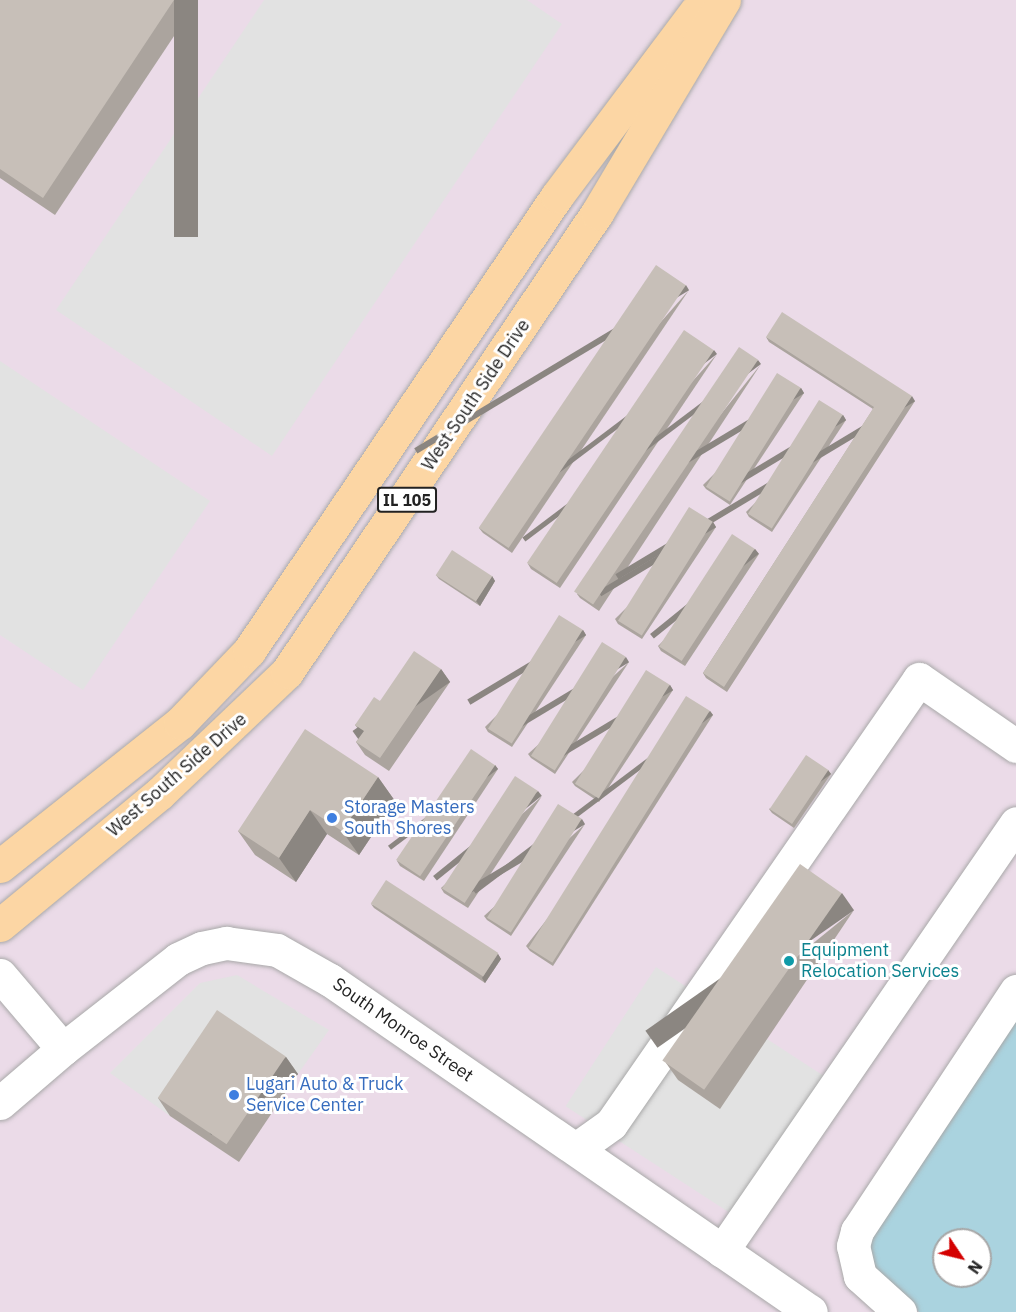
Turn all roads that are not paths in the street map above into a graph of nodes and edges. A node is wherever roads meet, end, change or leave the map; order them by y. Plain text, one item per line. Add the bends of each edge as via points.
1 (704, 0) edge
2 (724, 0) edge
3 (1016, 746) edge
4 (1016, 824) edge
5 (0, 866) edge
6 (0, 925) edge
7 (0, 975) edge
8 (1016, 991) edge
9 (63, 1049) junction
10 (0, 1102) edge
11 (576, 1149) junction
12 (722, 1251) junction
13 (811, 1312) edge
14 (900, 1312) edge

1 - 5 main road, West South Side Drive / IL 105 via 557,196 249,651 180,723
2 - 6 main road, West South Side Drive / IL 105 via 597,213 287,672 160,793
3 - 11 street via 919,679 610,1124
4 - 12 street
7 - 9 street
8 - 14 street via 857,1231 853,1246 860,1276
9 - 10 street, South Monroe Street
9 - 11 street, South Monroe Street via 178,959 202,948 250,944 313,968
11 - 12 street, South Monroe Street
12 - 13 street, South Monroe Street

